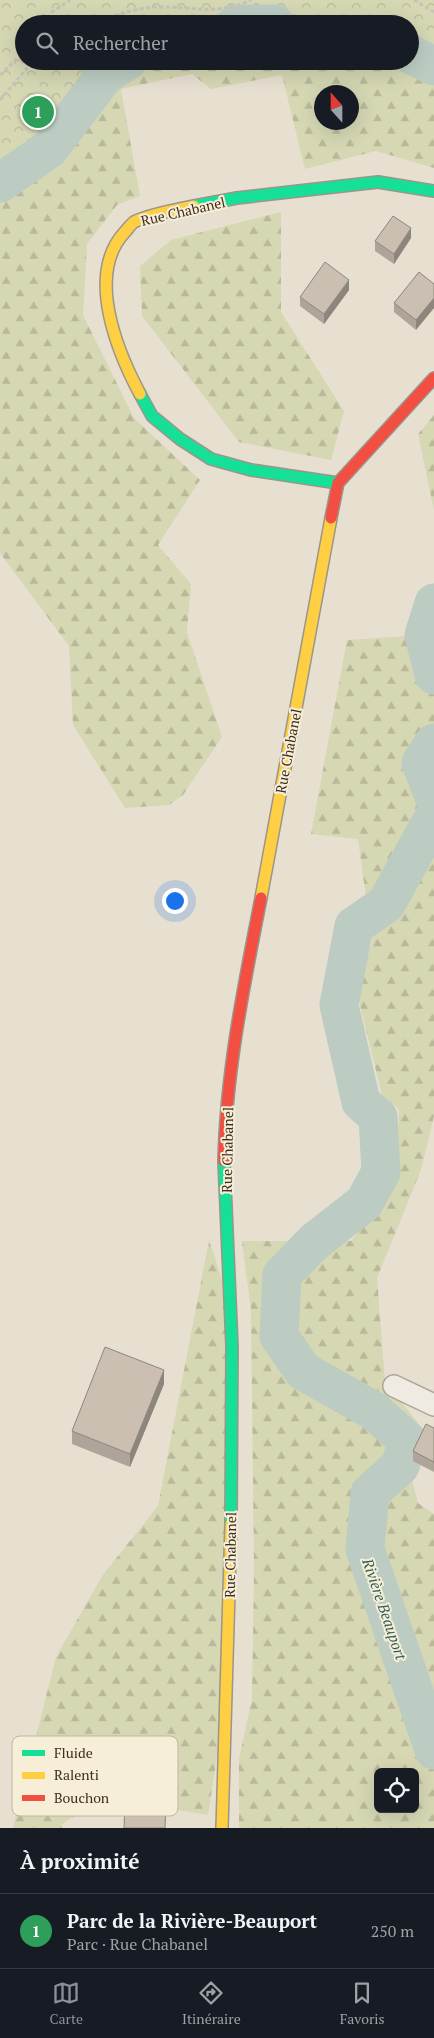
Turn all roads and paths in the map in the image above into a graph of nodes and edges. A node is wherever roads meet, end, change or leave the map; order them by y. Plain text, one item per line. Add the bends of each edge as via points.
1 (70, 0) edge
2 (251, 0) edge
3 (414, 0) edge
4 (434, 12) edge
5 (50, 15) edge
6 (120, 15) edge
7 (15, 61) edge
8 (25, 70) edge
9 (0, 75) edge
10 (0, 100) edge
11 (434, 191) edge
12 (434, 378) edge
13 (338, 482) junction
14 (394, 1386) dead end
15 (434, 1405) edge
16 (222, 1828) edge

1 - 5 path
2 - 6 path via 224,10 157,7
3 - 4 path
7 - 9 path
8 - 10 path
11 - 13 street, Rue Chabanel via 378,182 237,198 134,222 114,244 106,273 110,315 124,363 152,416 211,459 251,470
12 - 13 street
13 - 16 street, Rue Chabanel via 238,1020 228,1094 224,1161 232,1310 232,1434
14 - 15 street

